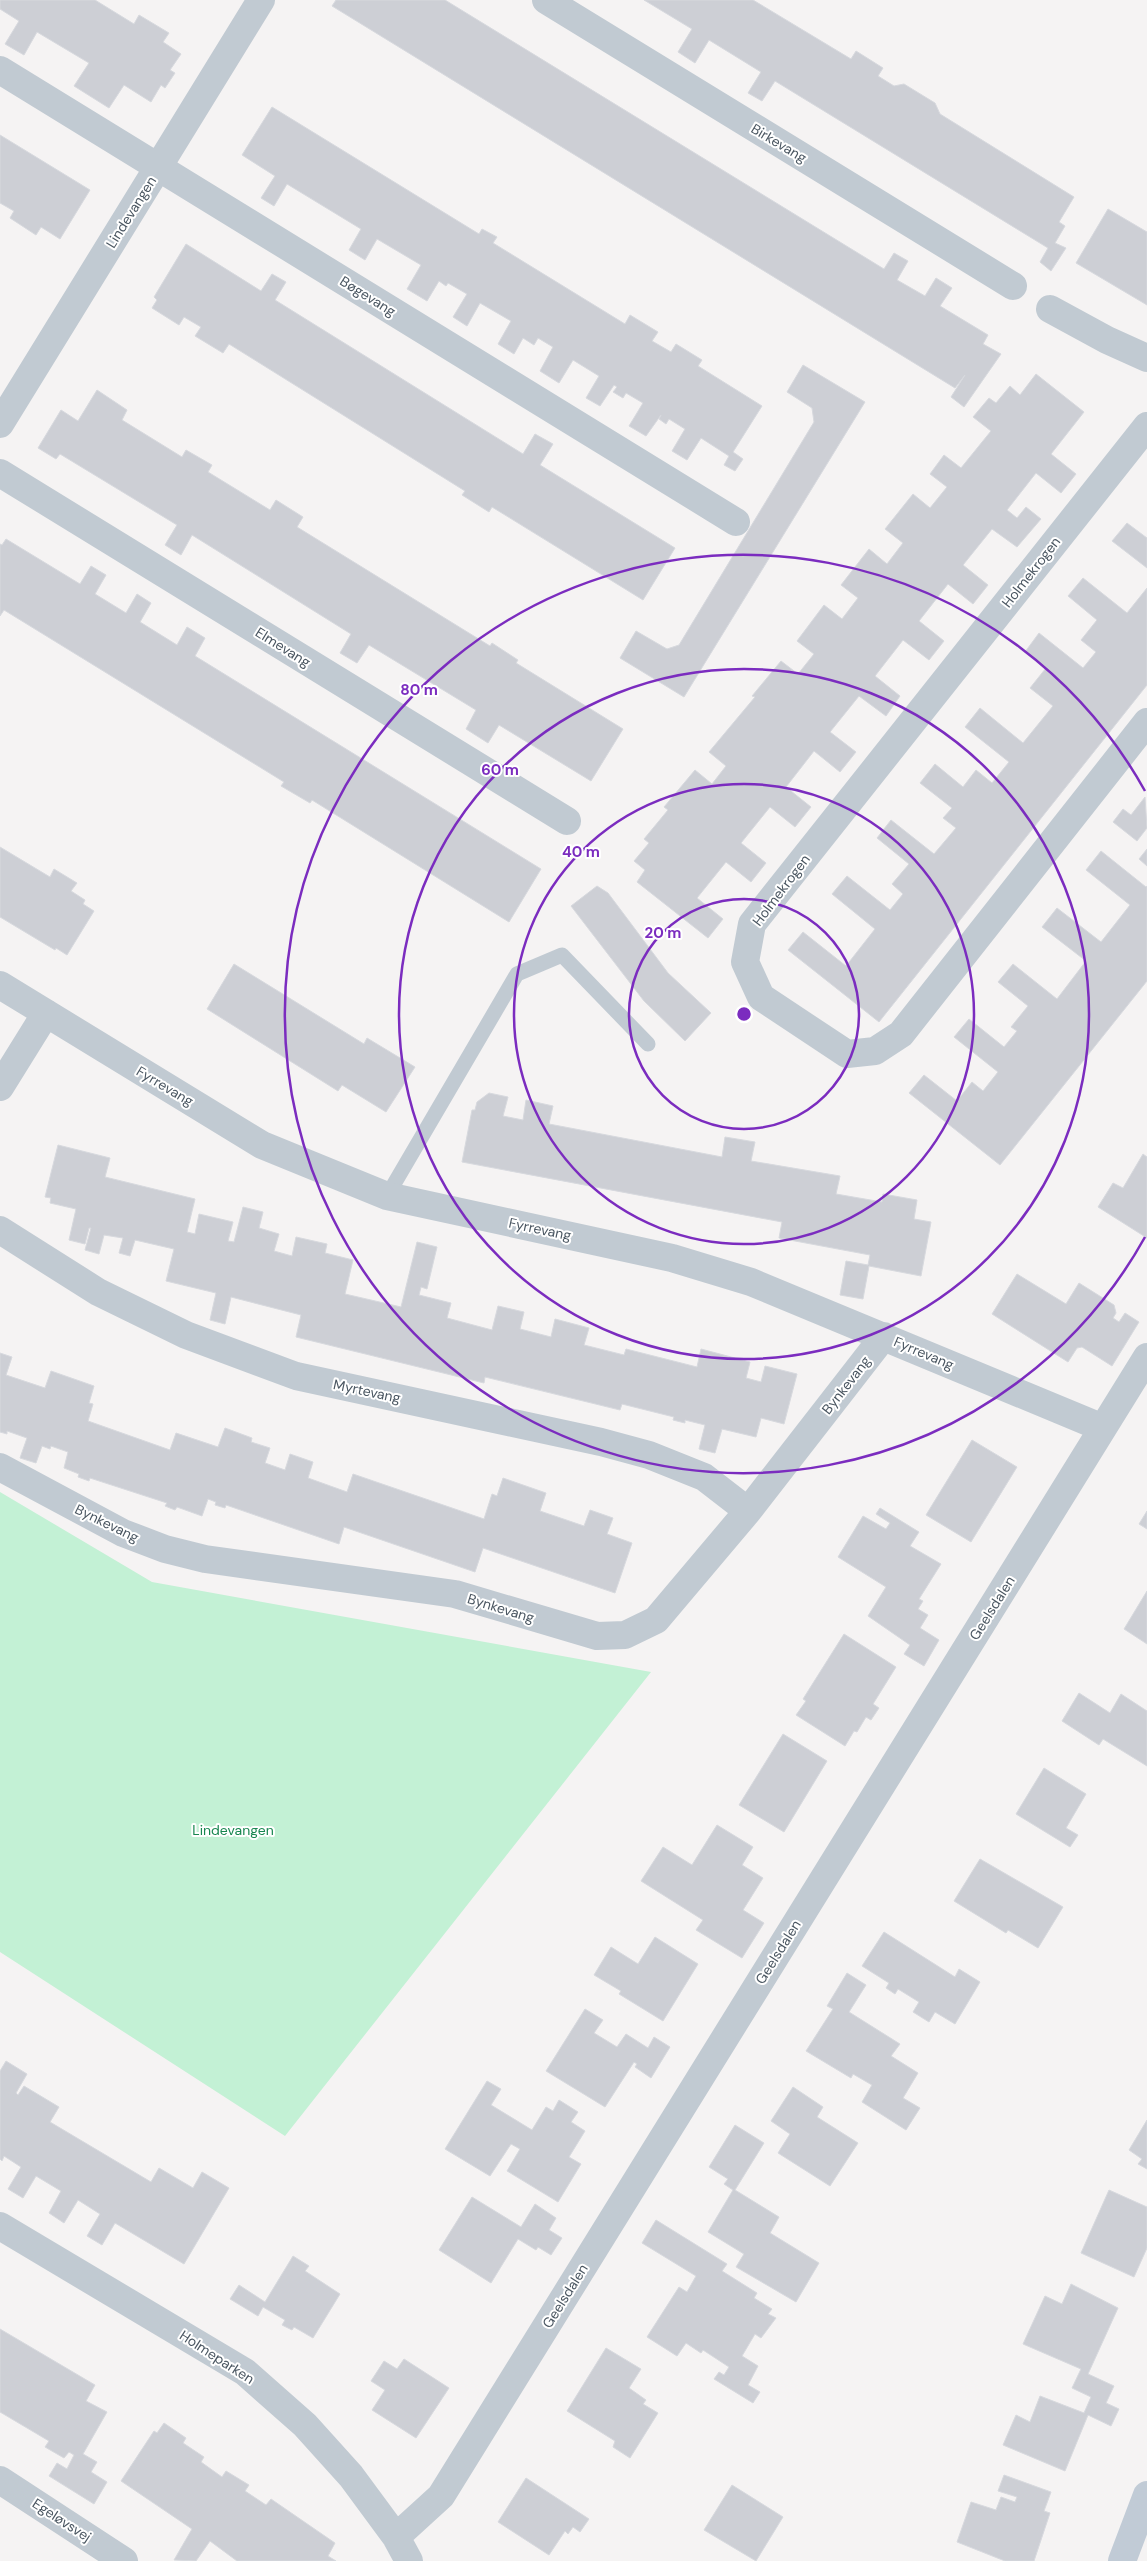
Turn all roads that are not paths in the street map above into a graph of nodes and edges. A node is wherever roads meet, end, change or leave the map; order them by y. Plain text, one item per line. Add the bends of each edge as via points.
1 (261, 0) edge
2 (546, 0) edge
3 (0, 70) edge
4 (158, 167) junction
5 (1013, 286) dead end
6 (1050, 309) dead end
7 (1147, 358) edge
8 (0, 424) edge
9 (1147, 426) edge
10 (0, 473) edge
11 (736, 522) dead end
12 (1147, 722) edge
13 (567, 821) dead end
14 (0, 985) edge
15 (46, 1013) junction
16 (648, 1044) dead end
17 (0, 1087) edge
18 (387, 1196) junction
19 (0, 1230) edge
20 (884, 1336) junction
21 (1147, 1357) edge
22 (1103, 1428) junction
23 (0, 1467) edge
24 (748, 1511) junction
25 (0, 2226) edge
26 (0, 2480) edge
27 (1147, 2495) edge
28 (396, 2537) junction
29 (124, 2561) edge
30 (409, 2561) edge
31 (1122, 2561) edge

1 - 4 street, Lindevangen
2 - 5 street, Birkevang
3 - 4 street, Bøgevang
4 - 8 street, Lindevangen
4 - 11 street, Bøgevang
6 - 7 street
9 - 12 street, Holmekrogen via 752,924 745,962 761,997 847,1054 874,1051 901,1034
10 - 13 street, Elmevang
14 - 15 street, Fyrrevang
15 - 17 street
15 - 18 street, Fyrrevang via 262,1144
16 - 18 lane via 562,955 518,974
18 - 20 street, Fyrrevang via 672,1258 751,1282
19 - 24 street, Myrtevang via 98,1292 195,1338 296,1376 649,1455 704,1477
20 - 22 street, Fyrrevang
20 - 24 street, Bynkevang
21 - 22 street, Geelsdalen
22 - 28 street, Geelsdalen via 441,2496
23 - 24 street, Bynkevang via 123,1533 165,1549 205,1559 455,1594 597,1636 625,1635 656,1620
25 - 28 street, Holmeparken via 245,2372 305,2424 351,2476
26 - 29 street, Egeløvsvej
27 - 31 street
28 - 30 street, Holmeparken

